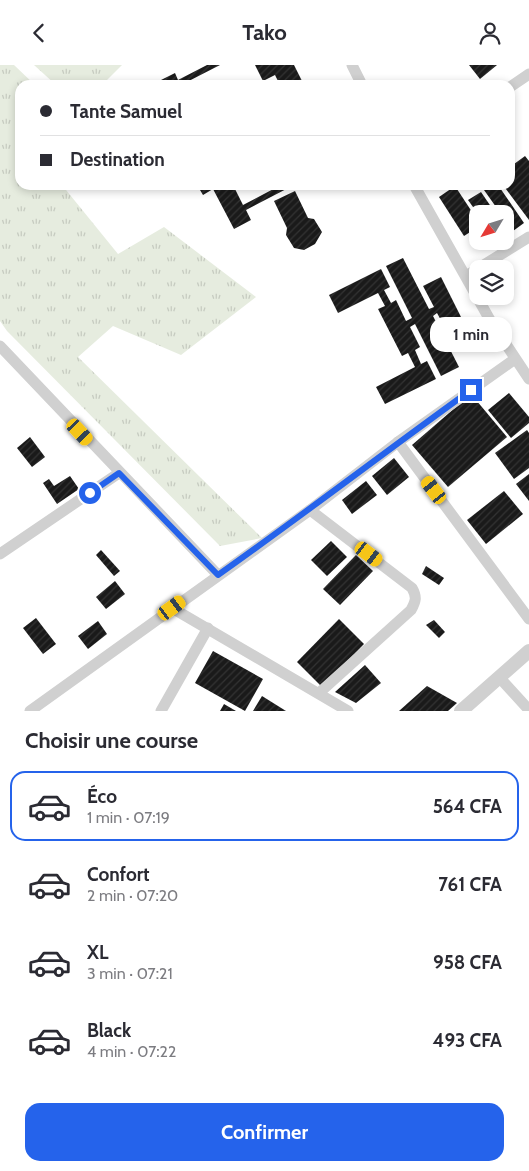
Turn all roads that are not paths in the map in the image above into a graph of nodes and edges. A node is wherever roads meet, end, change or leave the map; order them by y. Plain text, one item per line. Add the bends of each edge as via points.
1 (352, 65) edge
2 (529, 75) edge
3 (360, 80) edge
4 (515, 84) edge
5 (417, 190) edge
6 (529, 237) edge
7 (466, 276) junction
8 (0, 346) edge
9 (515, 359) junction
10 (529, 379) edge
11 (398, 442) junction
12 (119, 473) junction
13 (310, 509) junction
14 (0, 554) edge
15 (218, 575) junction
16 (172, 608) junction
17 (529, 619) edge
18 (208, 628) junction
19 (529, 651) edge
20 (499, 677) junction
21 (319, 693) junction
22 (529, 710) edge
23 (30, 711) edge
24 (161, 711) edge
25 (348, 711) edge
26 (461, 711) edge

1 - 3 street
2 - 4 street
5 - 7 street
6 - 7 street
7 - 9 street
8 - 12 street
9 - 10 street
9 - 11 street
11 - 13 street
11 - 17 street
12 - 14 street
12 - 15 street
13 - 15 street
13 - 21 street via 412,588 416,596 411,610
15 - 16 street
16 - 18 street
16 - 23 street
18 - 21 street
18 - 24 street
19 - 20 street
20 - 22 street
20 - 26 street
21 - 25 street

